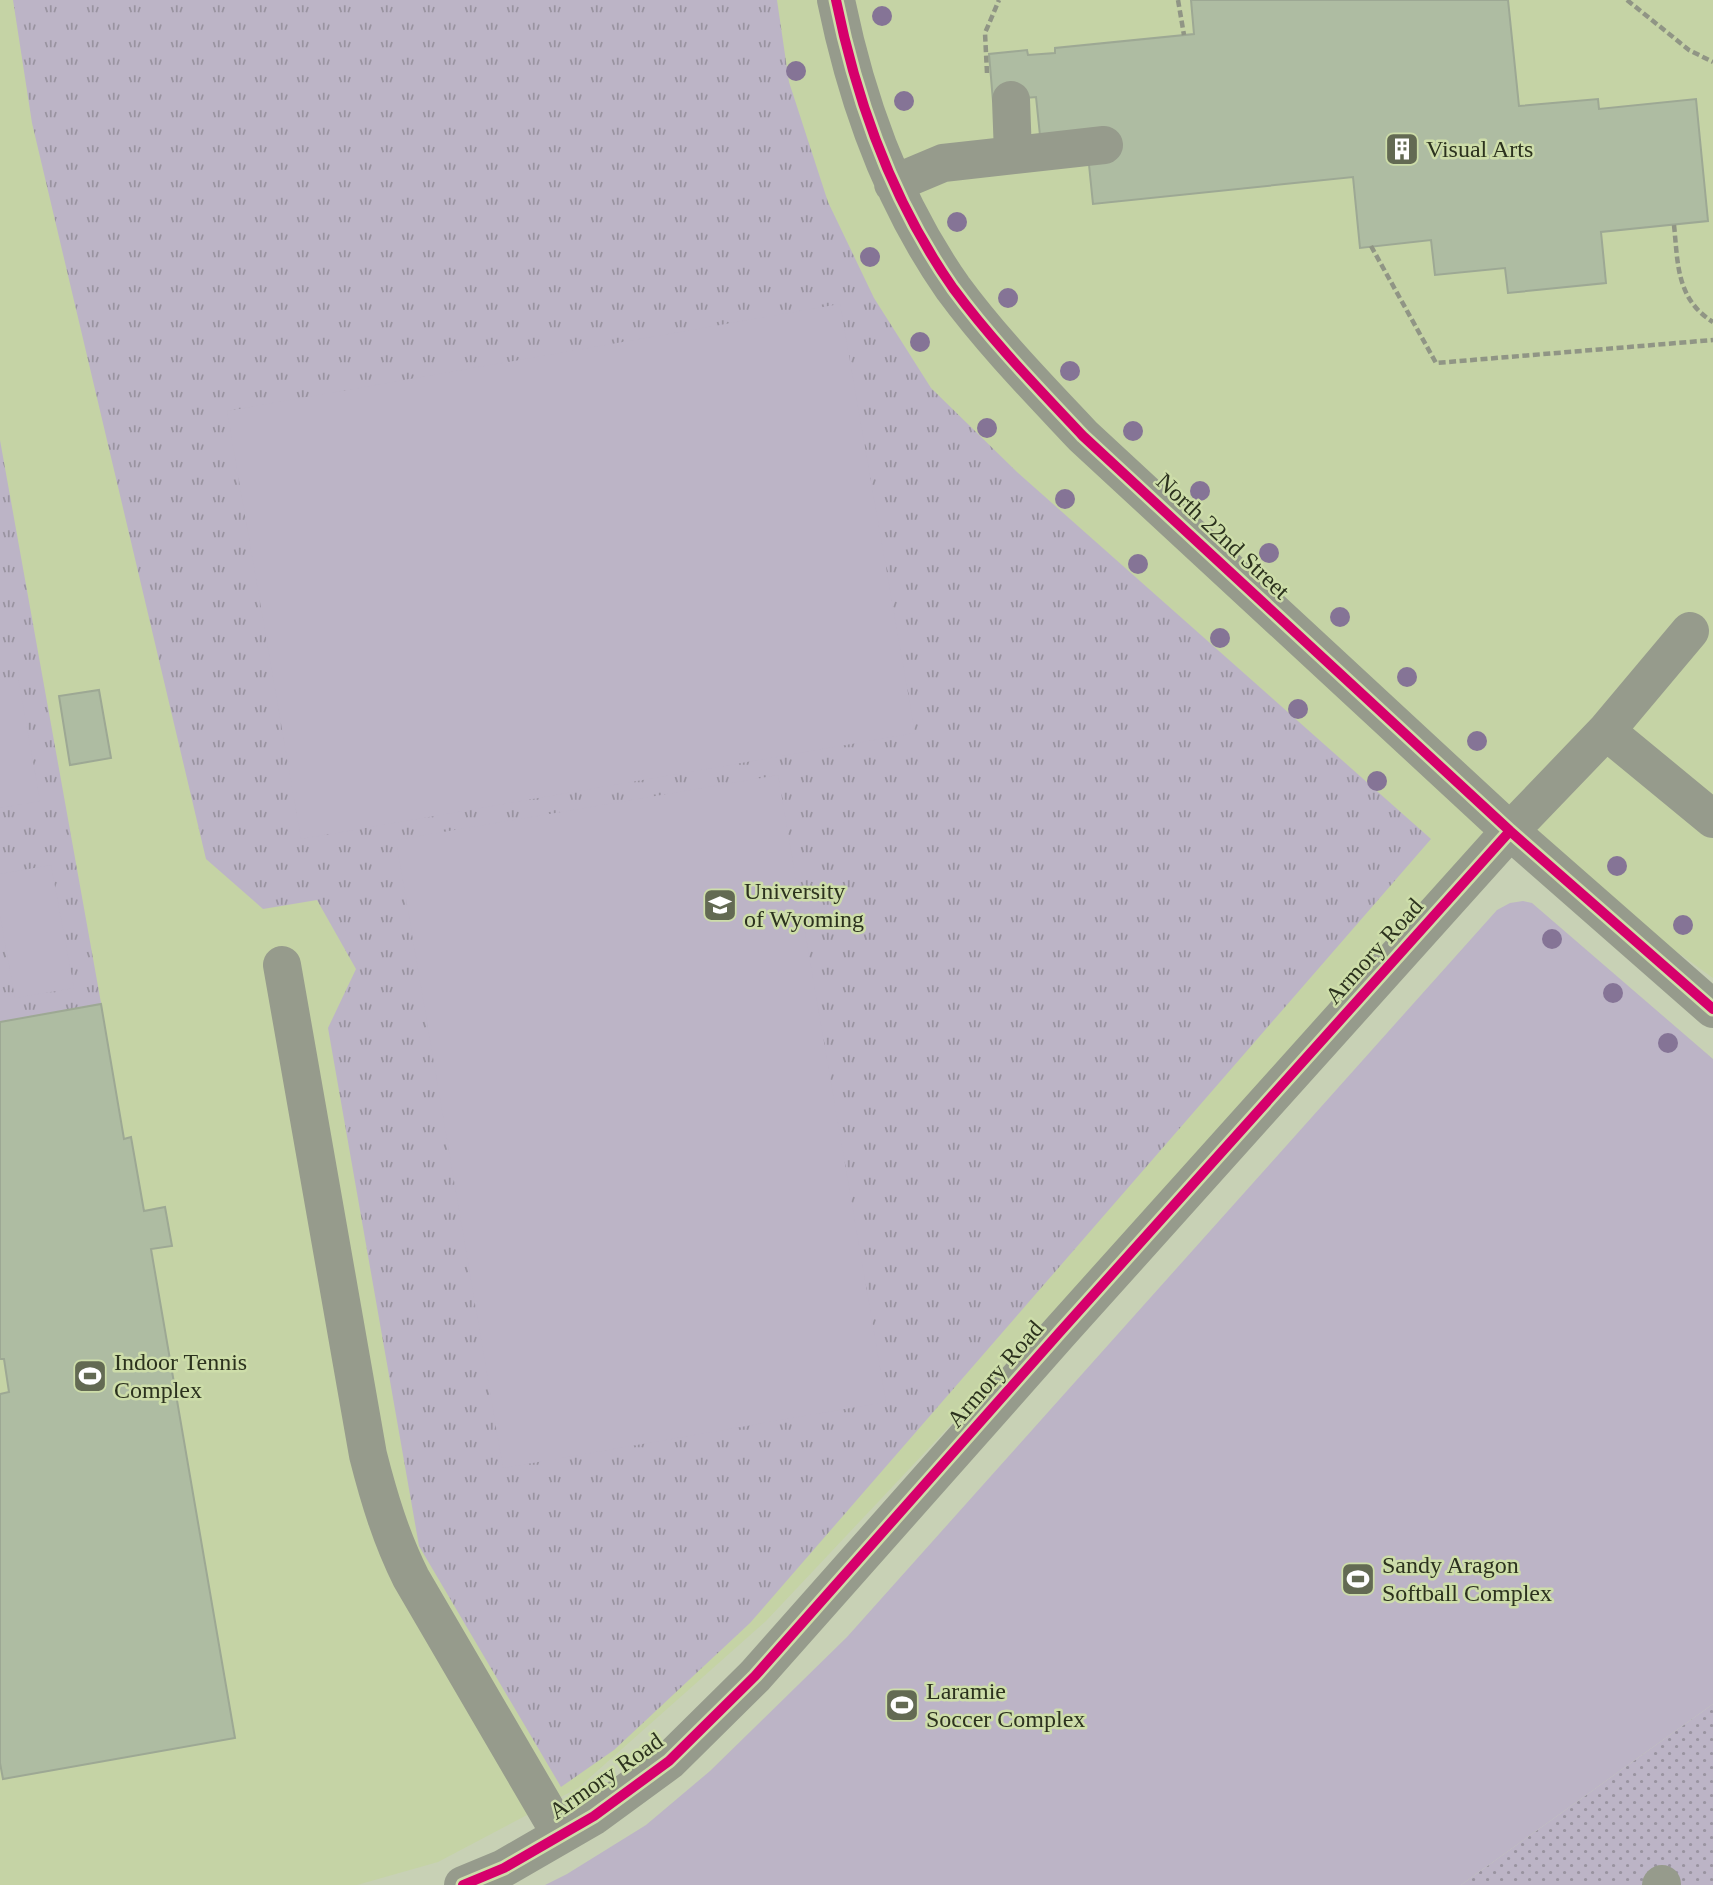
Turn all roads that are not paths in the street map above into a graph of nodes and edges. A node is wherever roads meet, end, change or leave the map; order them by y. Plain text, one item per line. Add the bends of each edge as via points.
1 (836, 0) edge
2 (1011, 100) dead end
3 (1104, 145) dead end
4 (1013, 154) junction
5 (893, 184) junction
6 (1690, 631) dead end
7 (1606, 731) junction
8 (1713, 819) edge
9 (1510, 831) junction
10 (282, 965) dead end
11 (1713, 1009) edge
12 (561, 1835) junction
13 (463, 1885) edge

1 - 5 street, North 22nd Street via 867,122
2 - 4 street
3 - 4 street
4 - 5 street via 943,163
5 - 9 street, North 22nd Street via 953,288 1064,416
6 - 7 street, Armory Road
7 - 8 street
7 - 9 street, Armory Road
9 - 11 street, North 22nd Street
9 - 12 street, Armory Road via 755,1676 669,1761
10 - 12 street via 368,1455 386,1519 411,1578
12 - 13 street, Armory Road

